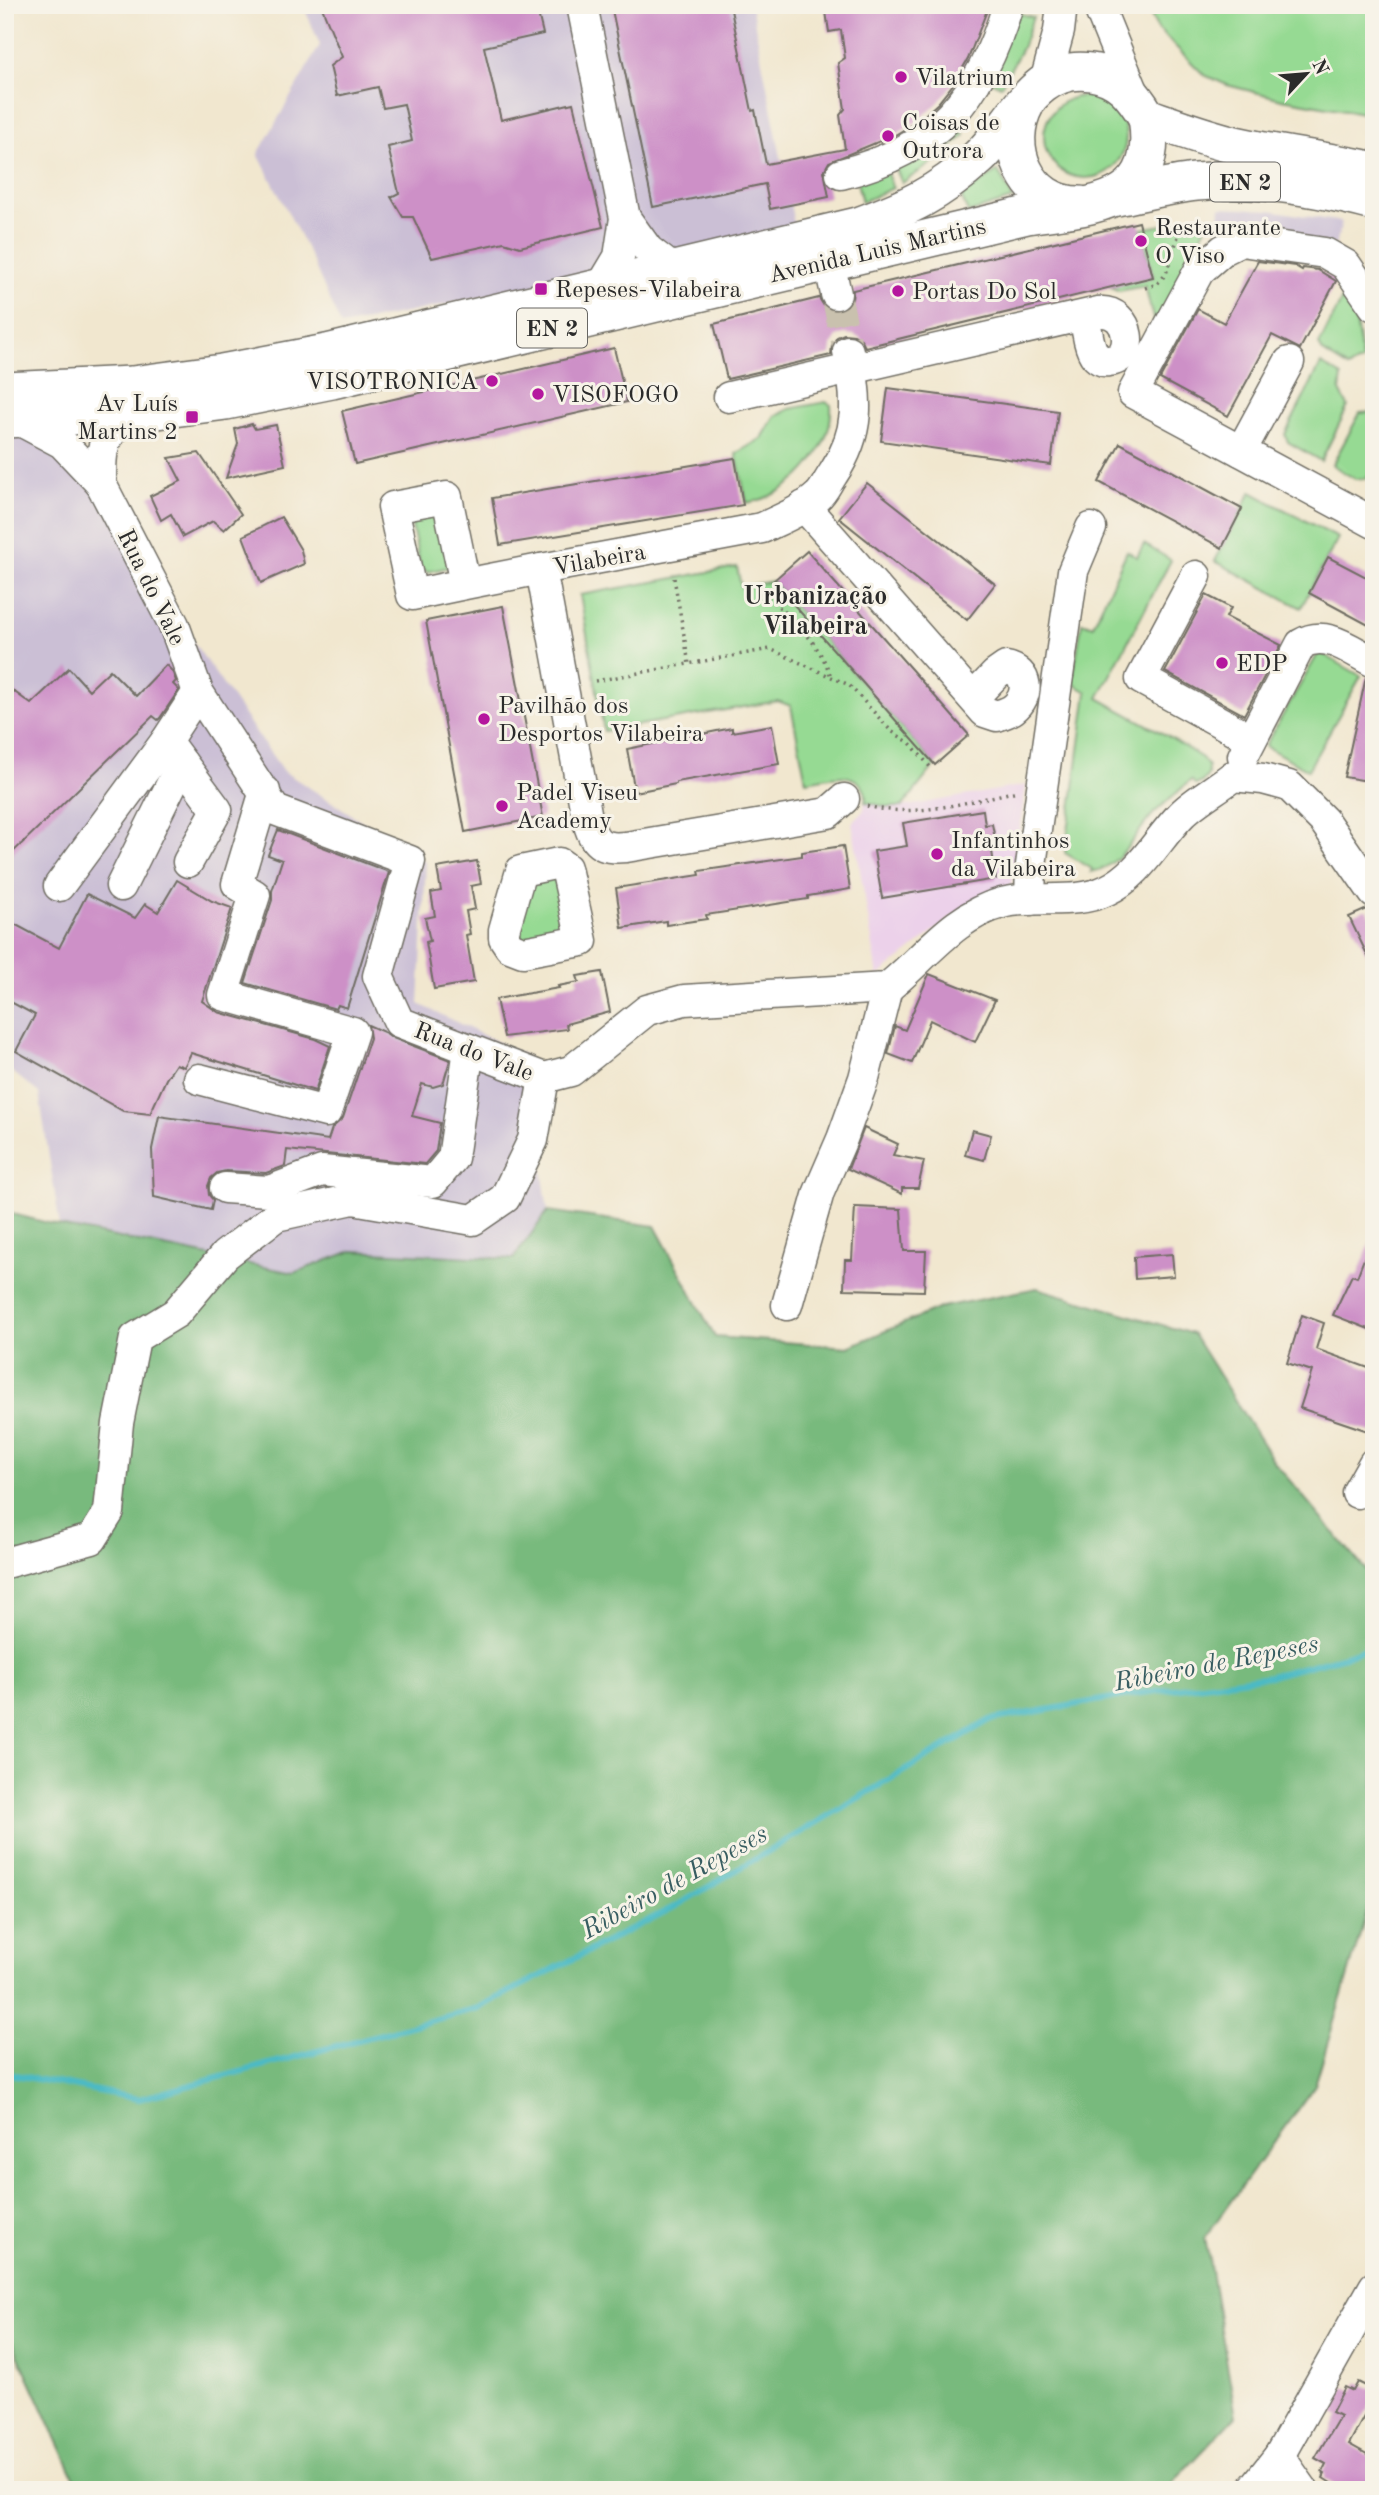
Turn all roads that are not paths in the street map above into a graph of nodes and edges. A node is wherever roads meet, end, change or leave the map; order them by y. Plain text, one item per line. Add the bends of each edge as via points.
1 (582, 5) edge
2 (1008, 5) edge
3 (1062, 5) edge
4 (1098, 5) edge
5 (1037, 89) junction
6 (1141, 106) junction
7 (1374, 171) edge
8 (841, 174) dead end
9 (1115, 195) junction
10 (1374, 202) edge
11 (625, 218) junction
12 (674, 270) junction
13 (601, 287) junction
14 (1374, 306) edge
15 (1078, 317) dead end
16 (850, 360) junction
17 (1289, 362) dead end
18 (729, 397) dead end
19 (9, 409) edge
20 (135, 413) junction
21 (1241, 451) junction
22 (101, 484) junction
23 (804, 506) junction
24 (1374, 523) edge
25 (1091, 528) dead end
26 (541, 569) junction
27 (1196, 576) dead end
28 (466, 584) dead end
29 (1374, 662) edge
30 (198, 692) junction
31 (973, 698) dead end
32 (1251, 739) junction
33 (174, 752) junction
34 (1233, 776) junction
35 (265, 792) junction
36 (844, 799) road end
37 (587, 818) junction
38 (608, 848) junction
39 (188, 862) dead end
40 (535, 869) junction
41 (59, 886) dead end
42 (121, 886) dead end
43 (572, 887) junction
44 (1374, 893) edge
45 (1030, 900) junction
46 (887, 988) junction
47 (469, 1049) junction
48 (544, 1078) junction
49 (199, 1079) dead end
50 (225, 1188) dead end
51 (788, 1305) dead end
52 (1374, 1462) edge
53 (1357, 1493) dead end
54 (5, 1563) edge
55 (1374, 2287) edge
56 (1279, 2456) junction
57 (1252, 2490) edge
58 (1303, 2490) edge

1 - 11 street
2 - 8 street via 979,77 950,116 893,158
3 - 5 street via 1059,31
4 - 6 street
5 - 6 main road, EN 2 via 1063,73 1103,74 1121,83
5 - 9 main road, Avenida Luis Martins / EN 2 via 1019,116 1015,139 1019,162 1031,182 1049,197 1071,205
5 - 12 main road, EN 2 via 981,156 907,208 858,226
6 - 7 main road, EN 2 via 1237,146
6 - 9 main road via 1150,140 1146,163
9 - 10 main road, Avenida Luis Martins / EN 2 via 1232,181 1284,184
9 - 20 main road, Avenida Luis Martins / EN 2 via 1027,215 832,278 226,401
11 - 12 street via 648,250
11 - 13 street via 619,257
12 - 13 main road, EN 2
13 - 19 main road, EN 2 via 340,349
14 - 21 street via 1346,265 1325,253 1241,241 1199,271 1133,393
15 - 16 street
16 - 18 street
16 - 23 street, Vilabeira via 857,394 855,426 841,461 819,496
17 - 21 street
19 - 20 main road, Avenida Luis Martins / EN 2
19 - 22 street via 62,443
20 - 22 street via 117,424 101,450
21 - 24 street
22 - 30 street, Rua do Vale via 174,625
23 - 26 street, Vilabeira via 762,528
23 - 31 street
25 - 45 street via 1073,571
26 - 28 street
26 - 37 street, Vilabeira
27 - 32 street via 1140,679
29 - 32 street via 1324,637 1301,644
30 - 33 street
30 - 35 street, Rua do Vale
32 - 34 street
33 - 39 street via 217,810
33 - 41 street
33 - 42 street
34 - 44 street via 1289,786 1324,821
34 - 45 street via 1183,813 1131,874 1107,891
35 - 47 street, Rua do Vale via 275,810 410,861 377,976 399,1022
35 - 49 street via 237,884 255,895 223,995 353,1031 326,1112
36 - 38 street via 828,813
37 - 38 street, Vilabeira via 590,832
37 - 40 street via 582,836
38 - 43 street via 583,864
40 - 43 street via 559,863 566,868
40 - 43 street via 521,871 504,930 504,939 515,950 582,941
45 - 46 street via 1003,902 976,912 953,927
46 - 48 street, Rua do Vale via 684,1000 647,1010 571,1071
46 - 51 street via 864,1078 819,1192
47 - 48 street, Rua do Vale
47 - 50 street via 453,1158 433,1182 323,1171 268,1191
48 - 54 street via 533,1140 505,1198 473,1220 353,1199 276,1216 225,1255 176,1313 135,1338 118,1423 109,1511 92,1539
52 - 53 street
55 - 56 street
56 - 57 street
56 - 58 street

